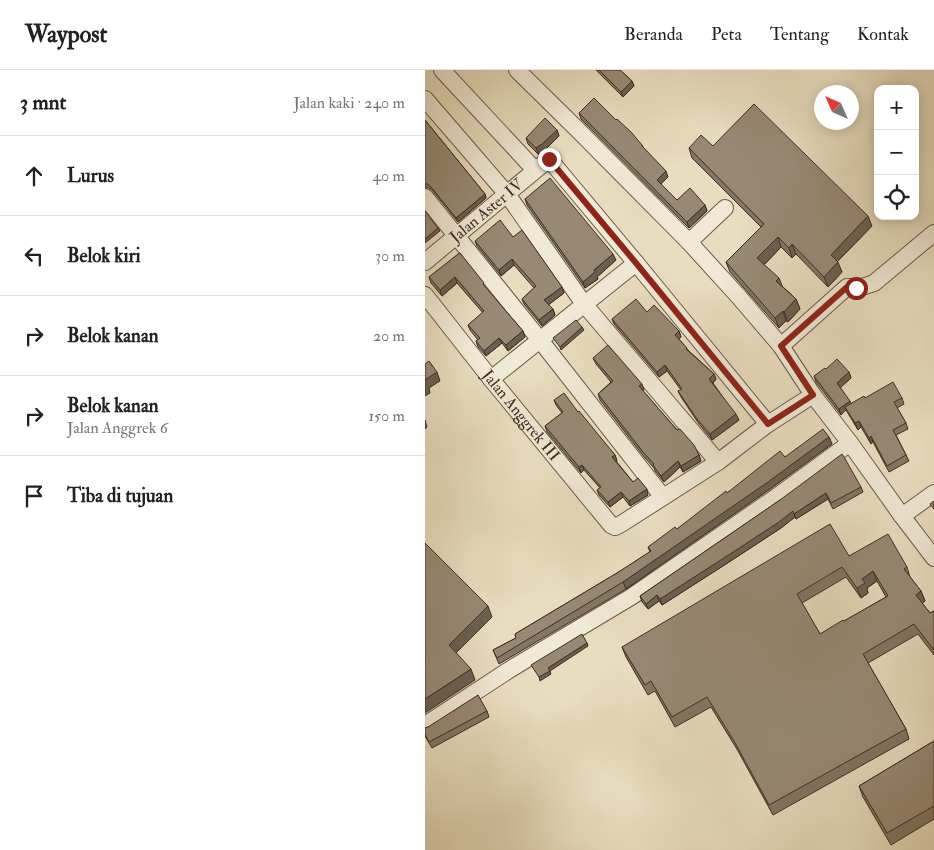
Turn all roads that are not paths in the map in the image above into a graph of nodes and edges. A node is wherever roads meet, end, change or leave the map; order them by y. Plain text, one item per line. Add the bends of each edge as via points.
1 (442, 70) edge
2 (517, 70) edge
3 (425, 98) edge
4 (535, 170) junction
5 (507, 194) junction
6 (425, 197) edge
7 (725, 208) dead end
8 (934, 233) edge
9 (457, 236) junction
10 (689, 242) junction
11 (425, 262) edge
12 (636, 263) junction
13 (425, 295) edge
14 (584, 304) junction
15 (540, 340) junction
16 (781, 346) junction
17 (491, 379) junction
18 (813, 395) junction
19 (768, 424) junction
20 (850, 443) junction
21 (718, 462) junction
22 (934, 493) edge
23 (663, 498) junction
24 (902, 516) junction
25 (934, 558) edge
26 (425, 725) edge

1 - 4 street
2 - 10 street
3 - 5 street
4 - 5 street, Jalan Aster IV
4 - 12 street, Jalan Aster IV via 549,159
5 - 9 street, Jalan Aster IV
5 - 14 street
6 - 9 street
7 - 10 street
8 - 16 street via 874,283 847,287
9 - 11 street, Jalan Aster IV
9 - 15 street
10 - 16 street
12 - 14 street
12 - 19 street
13 - 17 street, Jalan Anggrek III
14 - 15 street
14 - 21 street
15 - 17 street
15 - 23 street
16 - 18 street
17 - 23 street, Jalan Anggrek III via 611,525 621,524
18 - 19 street
18 - 20 street
19 - 21 street
20 - 24 street
20 - 26 street via 631,597
21 - 23 street
22 - 24 street
24 - 25 street

